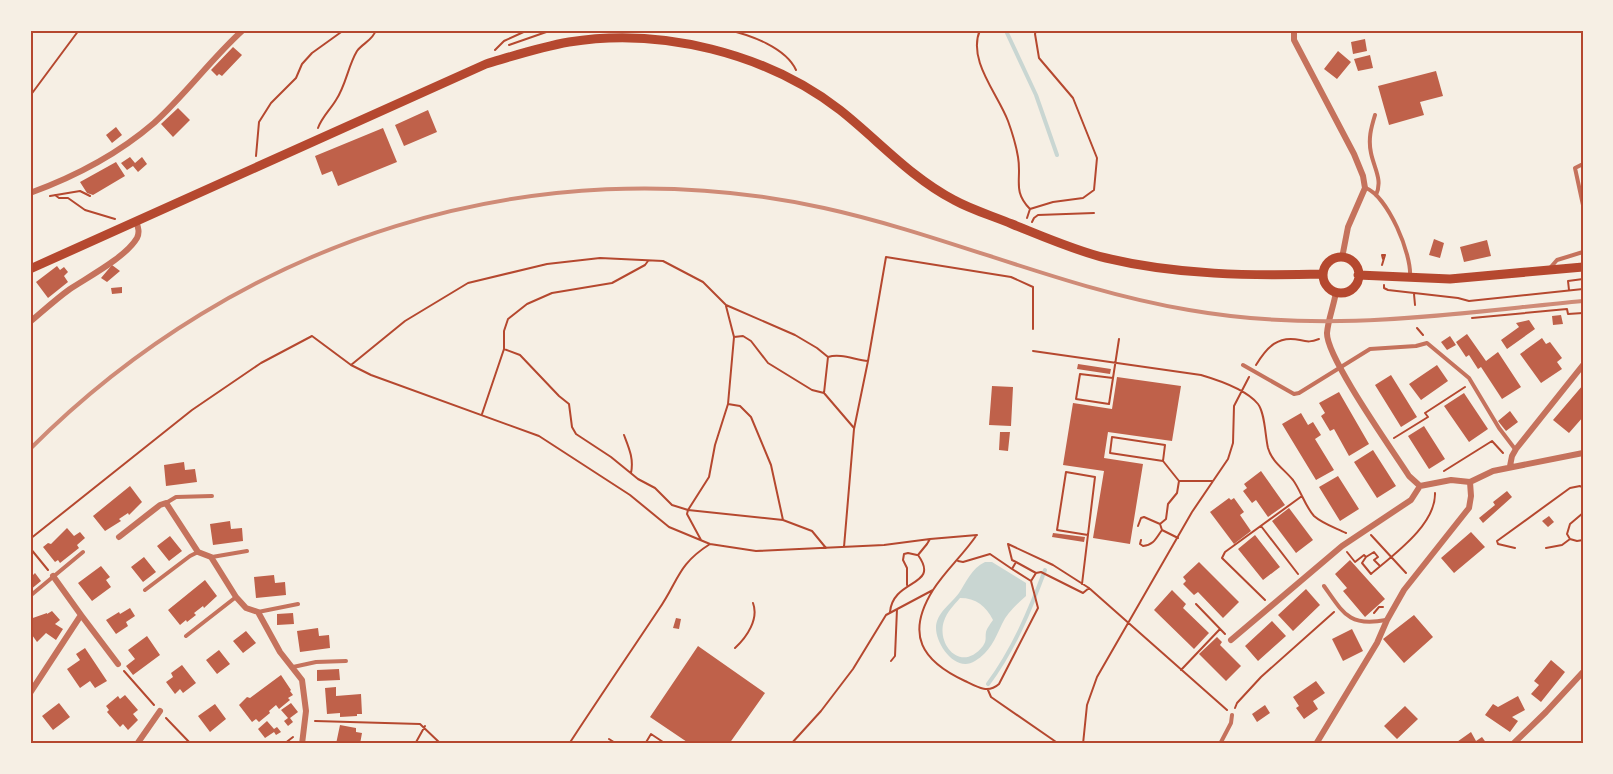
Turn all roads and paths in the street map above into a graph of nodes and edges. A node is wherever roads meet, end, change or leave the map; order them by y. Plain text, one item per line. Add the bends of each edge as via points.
1 (79, 30) edge
2 (243, 30) edge
3 (344, 30) edge
4 (376, 30) edge
5 (528, 30) edge
6 (552, 30) edge
7 (728, 30) edge
8 (980, 30) edge
9 (1036, 30) edge
10 (1294, 30) edge
11 (796, 82) junction
12 (30, 96) edge
13 (1375, 115) dead end
14 (317, 140) junction
15 (1583, 164) edge
16 (258, 166) junction
17 (1365, 188) junction
18 (33, 192) edge
19 (55, 195) junction
20 (1376, 195) junction
21 (90, 196) dead end
22 (1583, 205) edge
23 (1030, 209) junction
24 (1094, 213) dead end
25 (117, 220) dead end
26 (136, 221) junction
27 (1026, 230) junction
28 (1583, 252) edge
29 (1342, 258) junction
30 (1383, 259) dead end
31 (648, 261) junction
32 (1383, 264) dead end
33 (1583, 267) edge
34 (30, 269) edge
35 (1547, 271) junction
36 (1323, 274) junction
37 (1358, 275) junction
38 (1409, 278) junction
39 (1583, 279) edge
40 (1583, 289) edge
41 (1569, 290) junction
42 (1336, 292) junction
43 (726, 304) junction
44 (1415, 305) dead end
45 (1583, 313) edge
46 (1472, 318) dead end
47 (30, 322) edge
48 (1033, 329) dead end
49 (734, 337) junction
50 (1119, 339) dead end
51 (1305, 342) dead end
52 (504, 349) junction
53 (1033, 351) dead end
54 (828, 357) junction
55 (868, 361) junction
56 (1115, 362) junction
57 (351, 365) junction
58 (1243, 365) dead end
59 (1583, 365) edge
60 (1340, 368) junction
61 (1252, 371) junction
62 (1113, 378) junction
63 (1472, 383) junction
64 (1241, 392) junction
65 (824, 393) junction
66 (728, 404) junction
67 (482, 414) junction
68 (854, 429) junction
69 (624, 435) dead end
70 (1387, 442) junction
71 (1516, 449) junction
72 (1583, 453) edge
73 (1512, 456) junction
74 (1162, 461) junction
75 (1510, 466) junction
76 (1443, 472) dead end
77 (631, 473) junction
78 (1179, 481) junction
79 (1213, 481) junction
80 (1470, 482) junction
81 (1435, 484) junction
82 (1420, 486) junction
83 (1583, 488) edge
84 (212, 496) dead end
85 (1302, 496) junction
86 (166, 503) junction
87 (688, 510) junction
88 (1583, 513) edge
89 (783, 520) junction
90 (1160, 524) junction
91 (1138, 526) dead end
92 (1261, 526) junction
93 (1162, 530) junction
94 (1366, 530) junction
95 (1088, 535) junction
96 (119, 537) dead end
97 (1354, 537) junction
98 (1178, 538) junction
99 (30, 539) edge
100 (930, 539) junction
101 (1570, 539) junction
102 (701, 540) junction
103 (1141, 540) dead end
104 (1583, 540) edge
105 (710, 544) junction
106 (1342, 546) junction
107 (844, 547) junction
108 (30, 548) edge
109 (826, 548) junction
110 (1515, 548) dead end
111 (1546, 548) dead end
112 (247, 551) dead end
113 (83, 552) dead end
114 (198, 552) junction
115 (918, 555) junction
116 (211, 557) junction
117 (1366, 557) junction
118 (1390, 557) junction
119 (956, 560) junction
120 (1016, 562) junction
121 (1380, 566) junction
122 (1012, 569) junction
123 (1036, 573) junction
124 (53, 576) junction
125 (1302, 579) junction
126 (1412, 580) junction
127 (1031, 581) junction
128 (1082, 584) junction
129 (907, 585) junction
130 (1324, 586) dead end
131 (1089, 588) junction
132 (145, 590) dead end
133 (933, 590) junction
134 (30, 596) edge
135 (236, 597) junction
136 (753, 603) dead end
137 (297, 604) dead end
138 (1196, 604) dead end
139 (1270, 605) junction
140 (1340, 607) junction
141 (1386, 607) dead end
142 (897, 609) junction
143 (258, 612) junction
144 (890, 612) junction
145 (81, 615) junction
146 (1369, 618) dead end
147 (1387, 620) junction
148 (1128, 623) junction
149 (1220, 629) junction
150 (186, 636) dead end
151 (1231, 640) joint
152 (735, 648) dead end
153 (346, 661) dead end
154 (891, 661) dead end
155 (118, 664) dead end
156 (292, 668) junction
157 (1182, 670) junction
158 (1583, 672) edge
159 (988, 690) junction
160 (30, 693) edge
161 (160, 711) dead end
162 (1232, 715) dead end
163 (306, 720) junction
164 (425, 726) junction
165 (609, 739) dead end
166 (137, 744) edge
167 (302, 744) edge
168 (415, 744) edge
169 (441, 744) edge
170 (569, 744) edge
171 (617, 744) edge
172 (645, 744) edge
173 (666, 744) edge
174 (791, 744) edge
175 (1059, 744) edge
176 (1083, 744) edge
177 (1220, 744) edge
178 (1316, 744) edge
179 (1513, 744) edge

1 - 12 path
2 - 18 street via 154,122 119,150
3 - 16 path via 312,52 296,78 271,103 259,122
4 - 14 path via 357,52 336,100 321,119
5 - 6 path via 504,41 490,54
7 - 11 path via 786,56 796,72
8 - 23 path via 979,57 1008,120 1018,157 1018,190
9 - 23 path via 1039,58 1073,98 1097,158 1094,190 1083,198
10 - 17 street via 1294,40 1361,169
11 - 14 main road via 746,60 699,46 660,40 596,39 537,48 486,64
11 - 27 main road via 838,109 932,188
13 - 20 lane via 1370,134 1379,180
14 - 16 main road
15 - 22 lane via 1575,168
16 - 26 main road
17 - 20 lane
17 - 29 street via 1348,227
18 - 19 path via 40,198
19 - 21 path via 80,191
19 - 25 path
20 - 38 lane via 1406,249
23 - 27 path
24 - 27 path via 1038,215
26 - 34 main road
26 - 47 street via 139,231 132,245
27 - 36 main road via 1104,258 1155,268 1205,273
28 - 35 lane via 1557,260
29 - 36 main road via 1326,265
29 - 37 main road via 1355,264
30 - 32 path
31 - 43 path via 663,261 703,282
31 - 52 path via 612,283 552,293 527,304 508,319
31 - 57 path via 600,258 547,264 468,283 405,321
33 - 35 main road
35 - 38 main road via 1450,279
36 - 42 main road via 1326,285
37 - 38 main road
37 - 42 main road via 1354,287
39 - 41 path via 1568,280
40 - 41 path
41 - 44 path via 1469,301 1414,294
42 - 60 street via 1327,333 1329,348
43 - 49 path
43 - 54 path via 795,335
45 - 46 path via 1568,314 1567,309
48 - 55 path via 1033,287 1011,277 886,257
49 - 65 path via 743,336 768,363 812,390
49 - 66 path
50 - 56 path
51 - 61 path via 1276,341 1267,347
52 - 67 path
52 - 77 path via 520,355 569,404 576,434
53 - 56 path
54 - 55 path via 841,355
54 - 65 path
55 - 68 path
56 - 62 path
56 - 64 path via 1201,375 1223,381
57 - 67 path via 393,384
57 - 99 path via 312,336 261,363 192,410
58 - 61 lane
59 - 71 street
60 - 61 lane via 1294,394
60 - 63 lane via 1370,349 1427,343
60 - 70 street
61 - 64 path
62 - 62 path via 1109,404 1076,399 1080,374
63 - 70 path
63 - 71 lane
64 - 79 path via 1234,406 1233,443 1228,459
64 - 85 path via 1259,405 1269,451
65 - 68 path
66 - 87 path via 709,477
66 - 89 path via 740,406 751,417 771,465
67 - 102 path via 539,436 630,495 669,527
68 - 107 path
69 - 77 path via 633,465
70 - 82 street
71 - 73 street
72 - 75 street
73 - 75 street
73 - 76 path via 1492,441
74 - 74 path via 1165,445 1112,437 1110,453
74 - 78 path
75 - 80 street
77 - 87 path via 672,505
78 - 79 path
78 - 90 path via 1166,519
79 - 98 path
80 - 81 street via 1450,480
80 - 126 street via 1469,508
81 - 82 street
81 - 118 path via 1431,513
82 - 94 street via 1411,500
83 - 110 path via 1570,488 1497,541
84 - 86 lane via 176,497
85 - 92 path
85 - 97 path via 1325,524
86 - 96 street
86 - 114 street
87 - 89 path
87 - 102 path
88 - 101 path via 1567,529
89 - 109 path via 812,531
90 - 91 path via 1144,517
90 - 93 path
92 - 125 path
92 - 139 path via 1222,558
93 - 98 path
93 - 103 path via 1149,546 1140,544
94 - 97 street
94 - 118 path
95 - 95 path via 1095,477 1066,472 1057,530
95 - 128 path
97 - 106 street
98 - 148 path
100 - 107 path
100 - 115 path
100 - 119 path via 976,535
101 - 104 path
101 - 111 path
102 - 105 path
105 - 109 path via 756,551
105 - 170 path via 688,559 663,604
106 - 117 path via 1355,562
106 - 125 street
107 - 109 path
108 - 124 path
112 - 116 lane
113 - 124 lane
114 - 116 street
114 - 132 lane
115 - 129 path via 924,573 914,584
115 - 129 path via 904,554
116 - 135 street
117 - 121 path via 1374,552 1378,557 1374,560
117 - 121 path via 1362,563 1371,574
118 - 121 path
118 - 126 path
119 - 122 path via 963,562 990,554
119 - 133 path
120 - 122 path
120 - 123 path
120 - 128 path via 1008,544
122 - 127 path
123 - 127 path
123 - 131 path via 1083,593
124 - 134 lane
124 - 145 street
125 - 139 street
126 - 147 street
127 - 159 path via 1038,608 999,684
128 - 131 path
129 - 144 path via 894,598
130 - 140 lane
131 - 148 path
133 - 142 path
133 - 159 path via 922,613 922,646 929,658 947,673
135 - 143 street via 246,608
135 - 150 lane
136 - 152 path via 753,620
137 - 143 lane
138 - 149 path
139 - 151 street
140 - 147 lane via 1355,621 1368,624
140 - 157 path via 1261,677 1230,713
141 - 146 path
142 - 144 path
142 - 154 path via 895,656
143 - 156 street
144 - 174 path via 853,669
145 - 155 street
145 - 160 street
147 - 178 street
148 - 157 path
148 - 176 path via 1097,677 1087,705
149 - 151 path
149 - 157 path
153 - 156 lane
156 - 163 street via 302,680
158 - 179 street
159 - 175 path via 991,697
161 - 166 street
162 - 177 lane
163 - 164 path
163 - 167 street
164 - 168 path
164 - 169 path
165 - 171 path
172 - 173 path via 651,734

